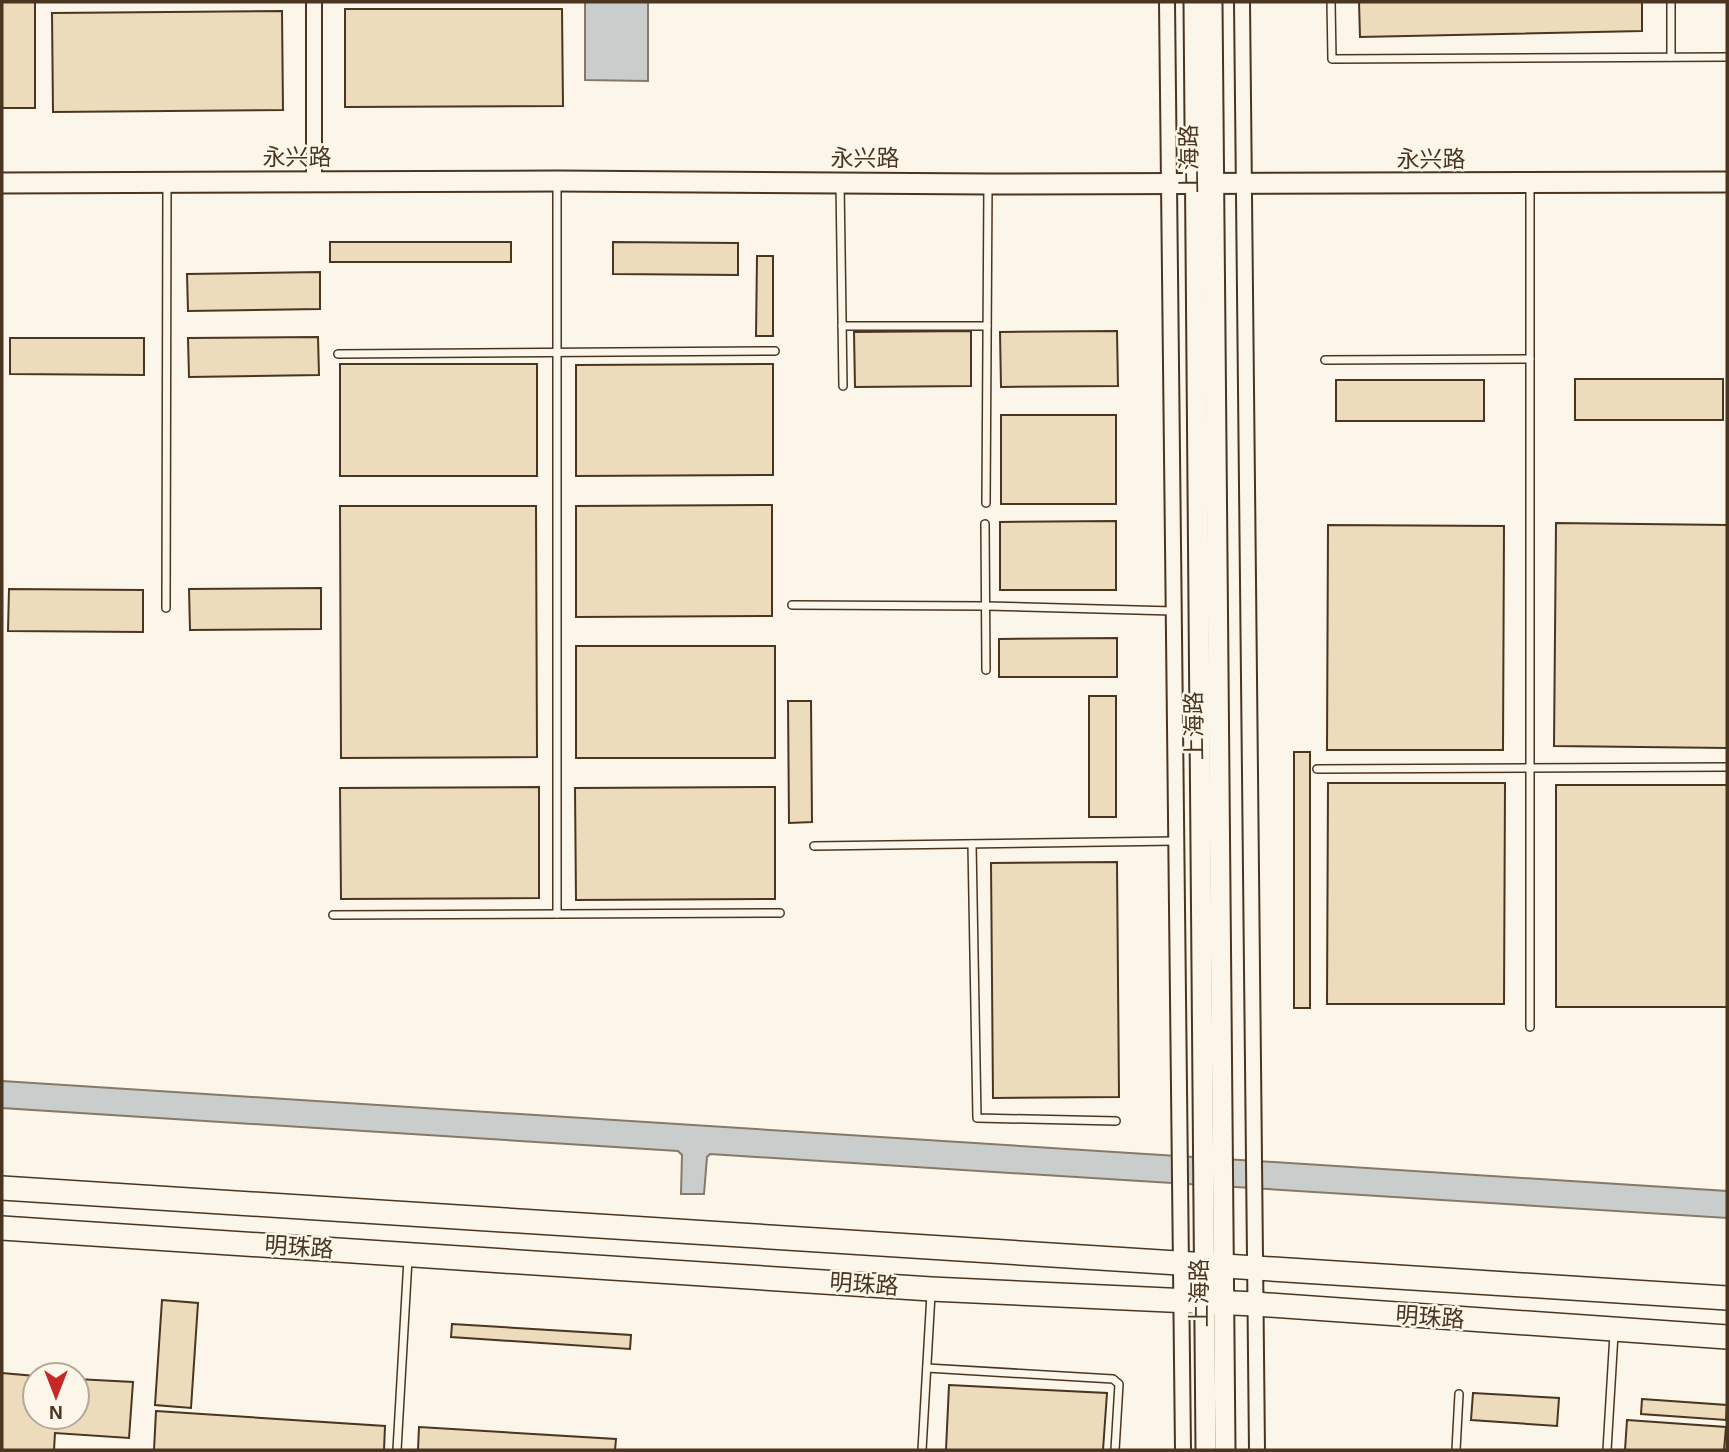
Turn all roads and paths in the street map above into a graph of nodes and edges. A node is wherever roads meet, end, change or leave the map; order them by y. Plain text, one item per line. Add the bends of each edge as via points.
1 (314, 2) edge
2 (1167, 2) edge
3 (1194, 2) edge
4 (1212, 2) edge
5 (1242, 2) edge
6 (1331, 2) edge
7 (1671, 2) edge
8 (1671, 57) junction
9 (1727, 57) edge
10 (557, 181) junction
11 (314, 182) junction
12 (1727, 182) edge
13 (2, 183) edge
14 (167, 183) junction
15 (840, 183) junction
16 (1169, 183) junction
17 (1205, 183) junction
18 (1244, 183) junction
19 (1530, 183) junction
20 (988, 184) junction
21 (842, 326) junction
22 (987, 326) junction
23 (775, 351) dead end
24 (557, 353) junction
25 (338, 354) dead end
26 (1530, 359) junction
27 (1325, 360) dead end
28 (843, 386) dead end
29 (986, 503) dead end
30 (985, 524) dead end
31 (792, 605) dead end
32 (986, 606) junction
33 (166, 608) dead end
34 (1174, 611) junction
35 (986, 670) dead end
36 (1727, 767) edge
37 (1530, 768) junction
38 (1317, 769) dead end
39 (1176, 841) junction
40 (972, 844) junction
41 (814, 846) dead end
42 (780, 913) dead end
43 (557, 914) junction
44 (333, 915) dead end
45 (1530, 1027) dead end
46 (1116, 1121) dead end
47 (2, 1188) edge
48 (2, 1228) edge
49 (408, 1254) junction
50 (1202, 1264) junction
51 (1255, 1267) junction
52 (931, 1289) junction
53 (1727, 1298) edge
54 (1181, 1301) junction
55 (1214, 1303) junction
56 (1255, 1304) junction
57 (1615, 1330) junction
58 (1727, 1337) edge
59 (926, 1368) junction
60 (1460, 1394) dead end
61 (397, 1450) edge
62 (922, 1450) edge
63 (1115, 1450) edge
64 (1183, 1450) edge
65 (1206, 1450) edge
66 (1225, 1450) edge
67 (1257, 1450) edge
68 (1456, 1450) edge
69 (1606, 1450) edge

1 - 11 street
2 - 16 street
3 - 17 main road, 上海路
4 - 17 main road, 上海路
5 - 18 street
6 - 8 lane via 1332,59
7 - 8 lane
8 - 9 lane
10 - 11 main road, 永兴路
10 - 15 main road, 永兴路
10 - 24 lane
11 - 14 main road, 永兴路
12 - 19 main road, 永兴路
13 - 14 main road, 永兴路
14 - 33 lane
15 - 20 main road, 永兴路
15 - 21 lane
16 - 17 main road, 永兴路
16 - 20 main road, 永兴路
16 - 34 street
17 - 18 main road, 永兴路
17 - 50 main road, 上海路
18 - 19 main road, 永兴路
18 - 51 street
19 - 26 lane
20 - 22 lane
21 - 22 lane
21 - 28 lane
22 - 29 lane
23 - 24 lane
24 - 25 lane
24 - 43 lane
26 - 27 lane
26 - 37 lane
30 - 32 lane
31 - 32 lane
32 - 34 lane
32 - 35 lane
34 - 39 street
36 - 37 lane
37 - 38 lane
37 - 45 lane
39 - 40 lane
39 - 50 street
40 - 41 lane
40 - 46 lane via 976,1118
42 - 43 lane
43 - 44 lane
47 - 50 main road, 明珠路
48 - 49 main road, 明珠路
49 - 52 main road, 明珠路
49 - 61 lane
50 - 51 main road, 明珠路
50 - 54 street
50 - 55 main road, 上海路
51 - 53 main road, 明珠路
51 - 56 street
52 - 54 main road, 明珠路
52 - 59 lane
54 - 55 main road, 明珠路
54 - 64 street
55 - 56 main road, 明珠路
55 - 65 main road, 上海路
55 - 66 main road, 上海路
56 - 57 main road, 明珠路
56 - 67 street
57 - 58 main road, 明珠路
57 - 69 lane
59 - 62 lane
59 - 63 lane via 1113,1379 1119,1384
60 - 68 lane

